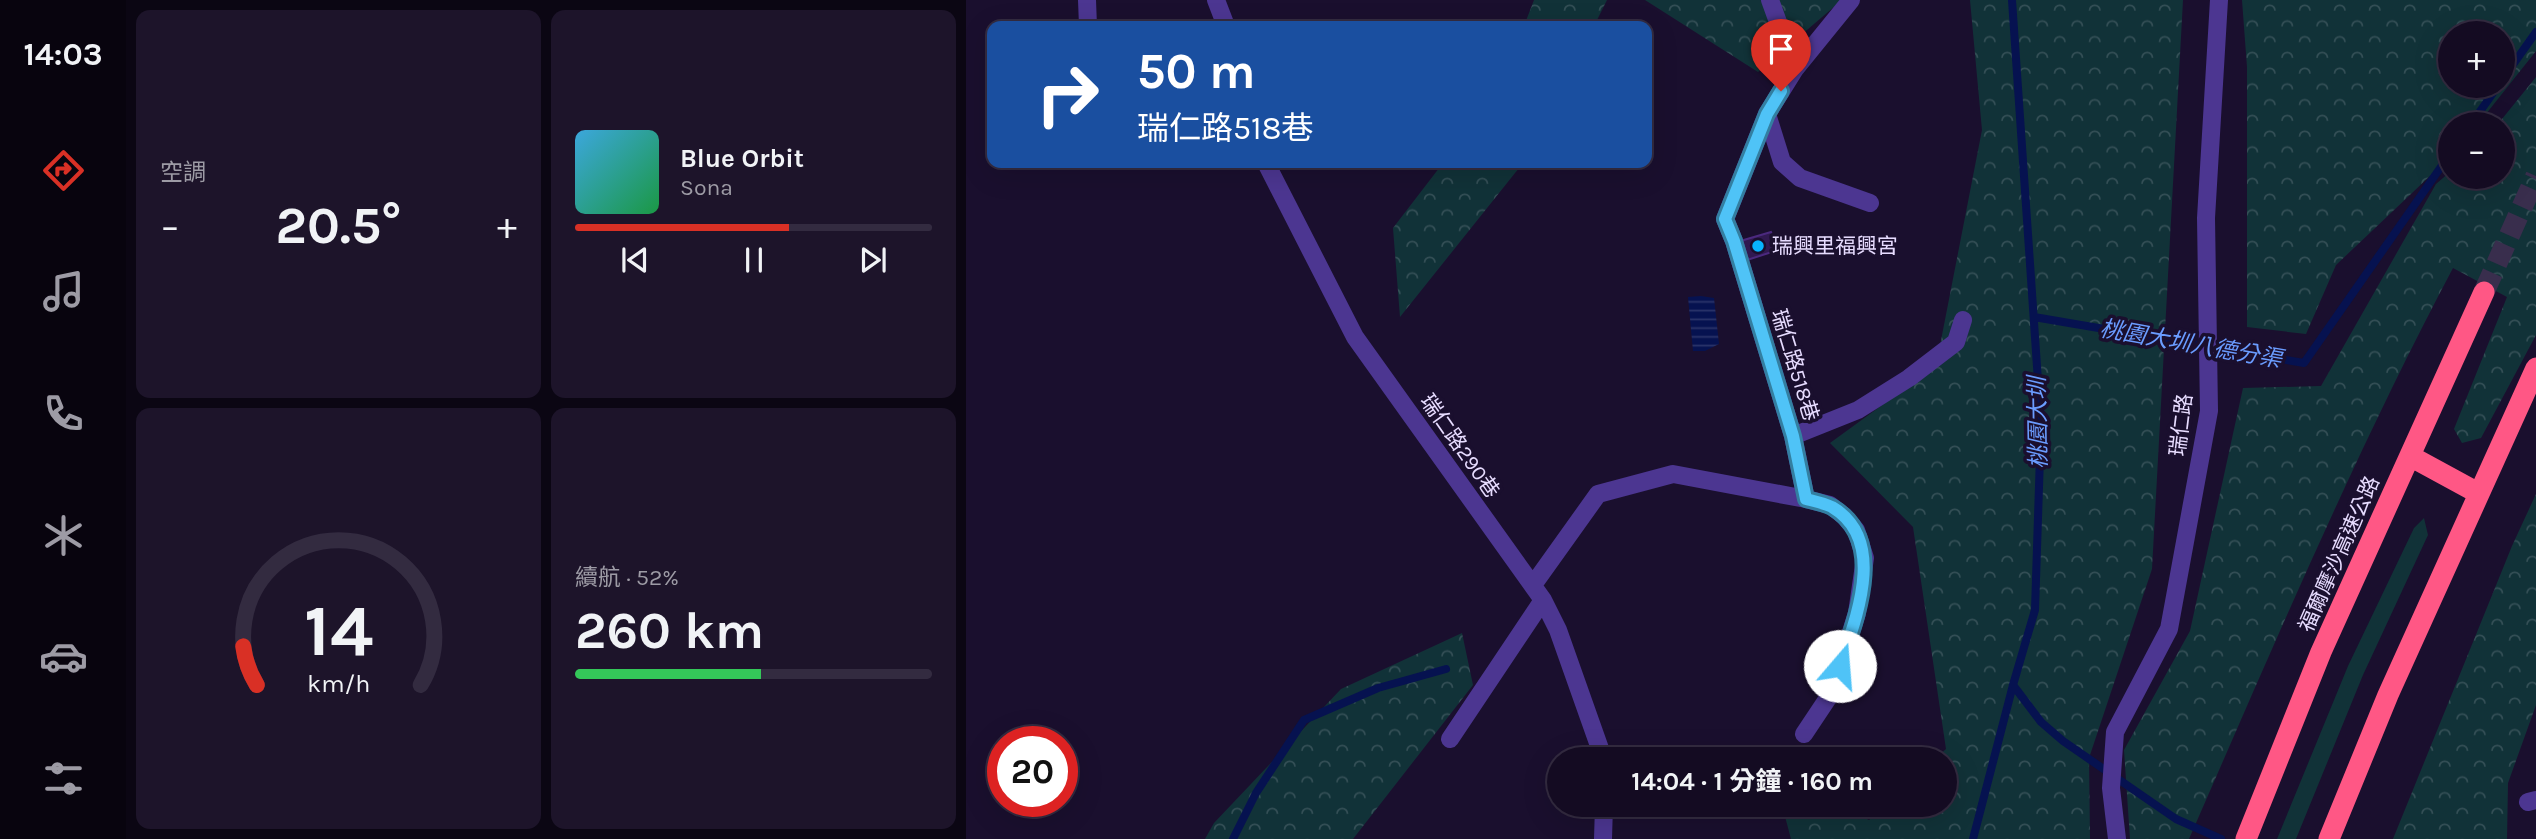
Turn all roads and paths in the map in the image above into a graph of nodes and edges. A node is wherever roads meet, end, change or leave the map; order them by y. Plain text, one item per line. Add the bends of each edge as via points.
1 (1087, 0) edge
2 (1216, 0) edge
3 (1770, 0) edge
4 (1851, 0) edge
5 (2219, 0) edge
6 (1088, 21) edge
7 (1224, 21) edge
8 (1795, 69) junction
9 (1767, 114) junction
10 (1269, 168) edge
11 (1870, 203) dead end
12 (2484, 292) tunnel mouth
13 (1963, 320) dead end
14 (2536, 368) edge
15 (1793, 436) junction
16 (2410, 456) junction
17 (2478, 493) junction
18 (1806, 499) junction
19 (1538, 592) junction
20 (1804, 734) dead end
21 (1450, 740) dead end
22 (1599, 747) edge
23 (1604, 817) edge
24 (2247, 835) edge
25 (1603, 839) edge
26 (2117, 839) edge
27 (2329, 839) edge

1 - 6 street
2 - 7 street
3 - 8 street
4 - 8 street, 瑞仁路518巷
5 - 26 street, 瑞仁路 via 2206,218 2209,411 2169,629 2115,732 2111,788
8 - 9 street, 瑞仁路518巷
9 - 11 street via 1782,162 1800,178
9 - 15 street, 瑞仁路518巷 via 1725,219
10 - 19 street, 瑞仁路290巷 via 1355,337
12 - 16 highway, 福爾摩沙高速公路
13 - 15 street via 1956,342 1909,378 1858,410
14 - 17 highway
15 - 18 street, 瑞仁路518巷
16 - 17 highway
16 - 24 highway, 福爾摩沙高速公路 via 2321,652
17 - 27 highway
18 - 19 street via 1673,474 1598,494
18 - 20 street via 1844,516 1856,530 1865,558 1857,613 1832,692
19 - 21 street
19 - 22 street, 瑞仁路290巷 via 1558,630
23 - 25 street

